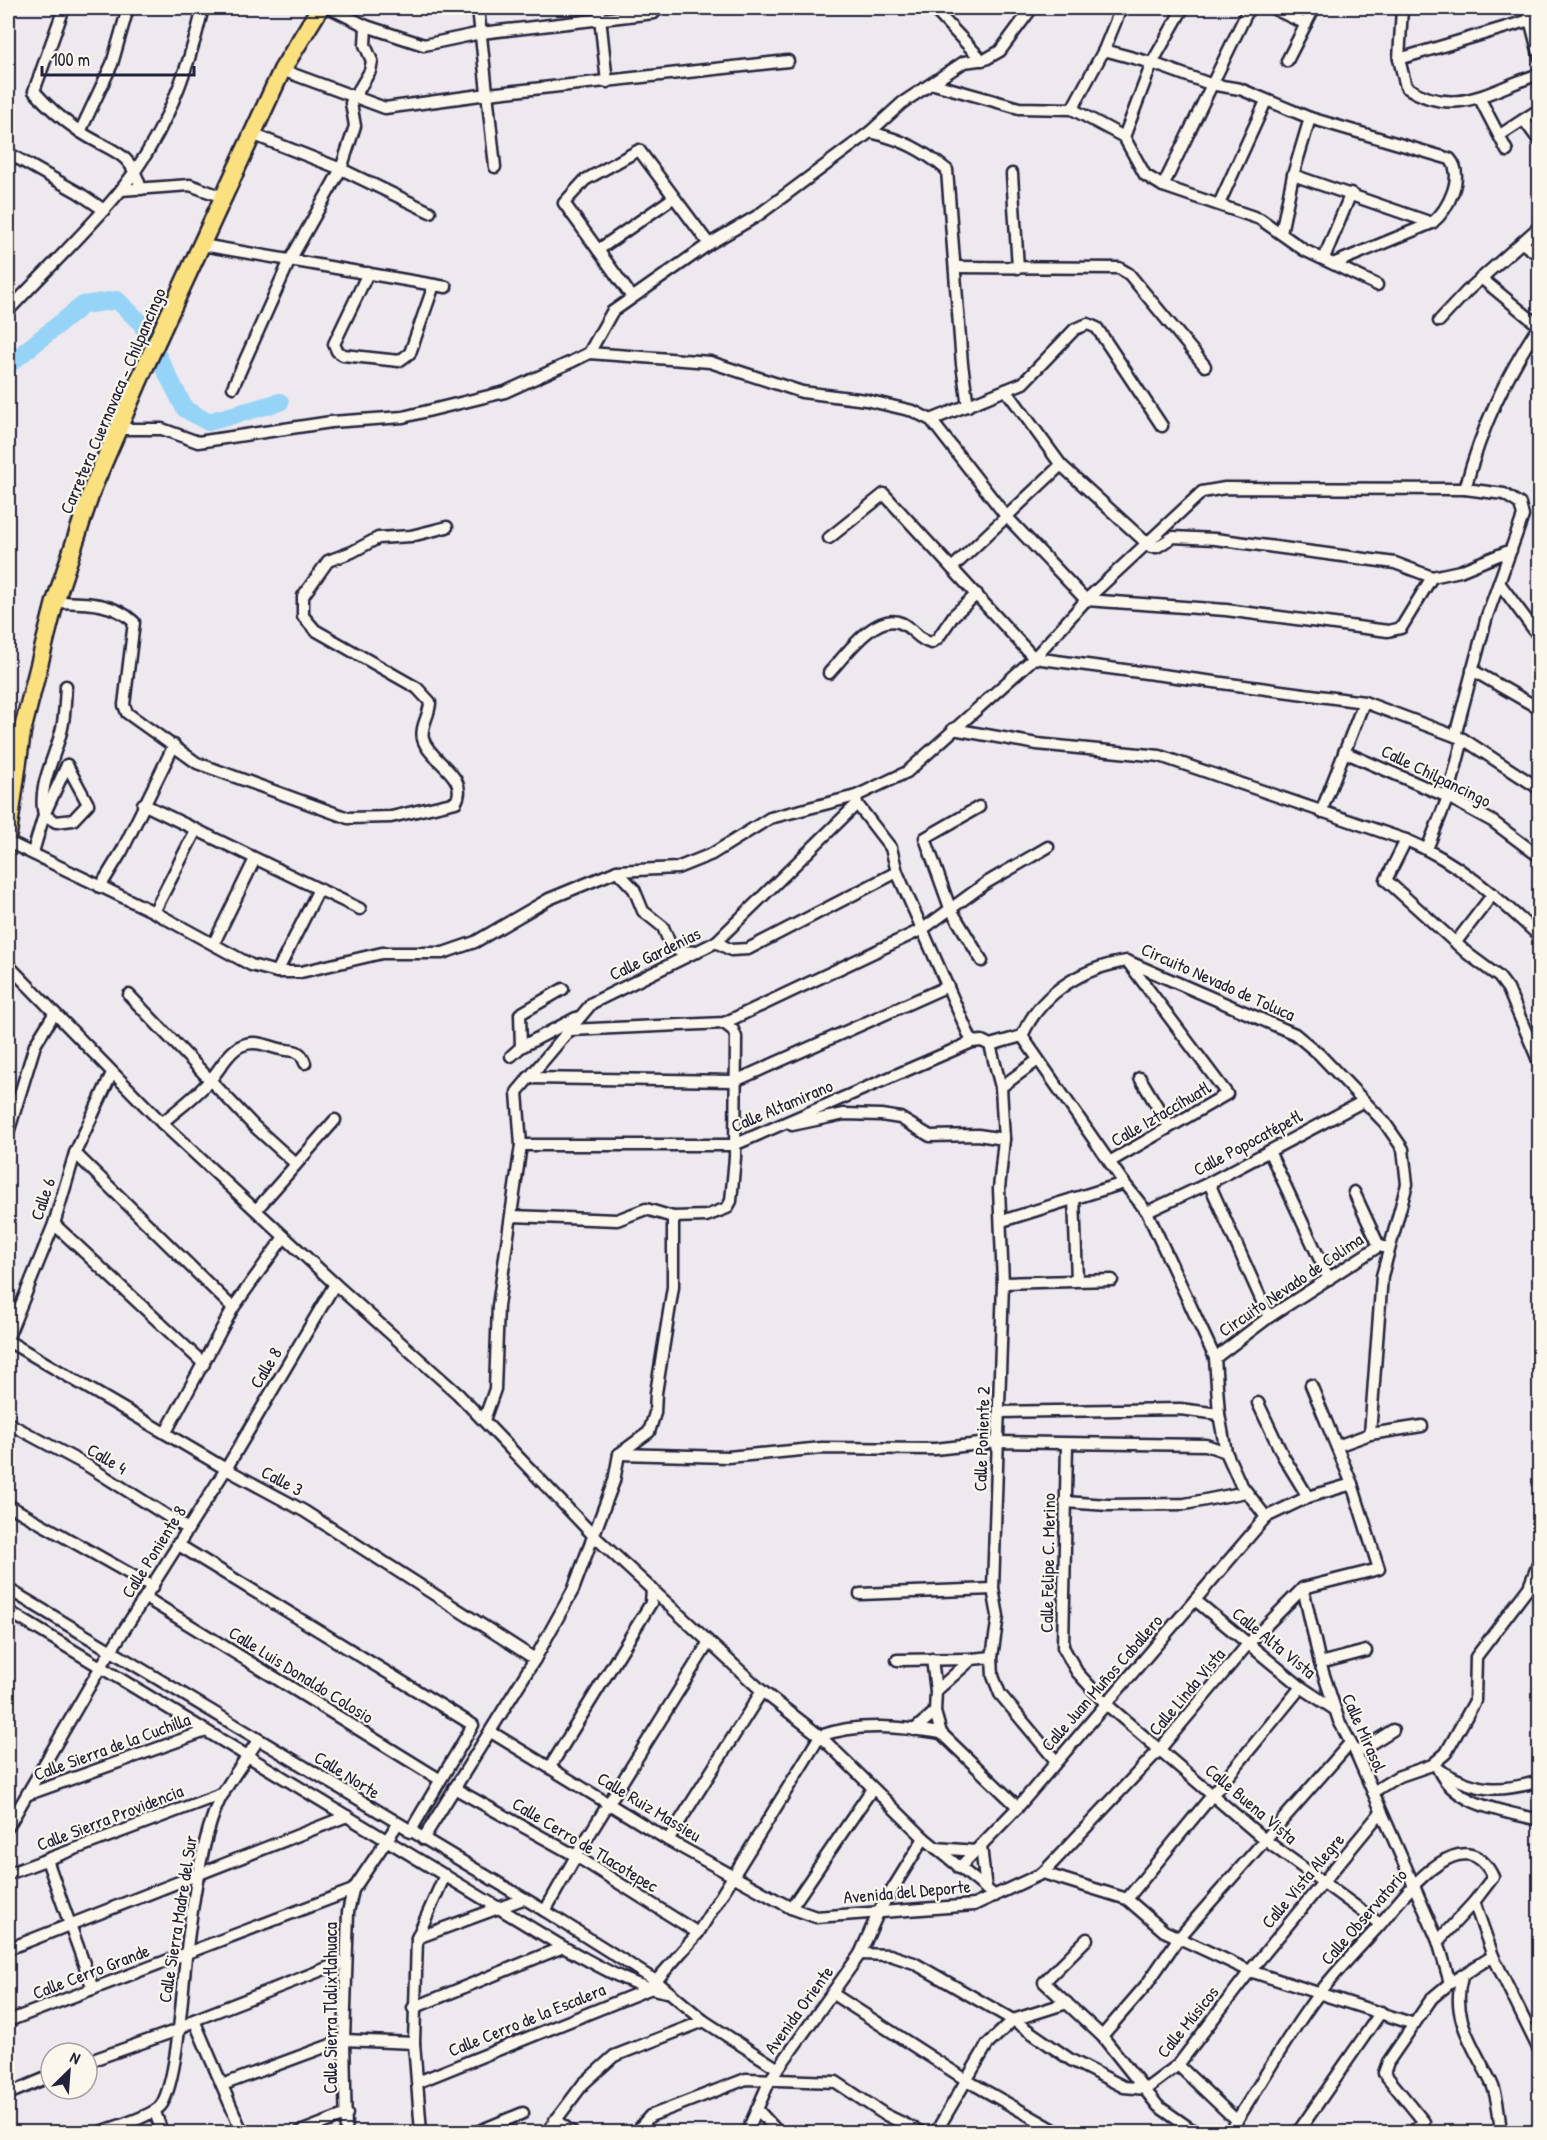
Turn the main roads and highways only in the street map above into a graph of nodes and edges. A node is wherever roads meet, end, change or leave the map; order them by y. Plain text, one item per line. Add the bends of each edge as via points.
1 (320, 8) edge
2 (8, 834) edge

1 - 2 main road, Carretera Cuernavaca - Chilpancingo via 282,69 93,488 55,602 22,732

